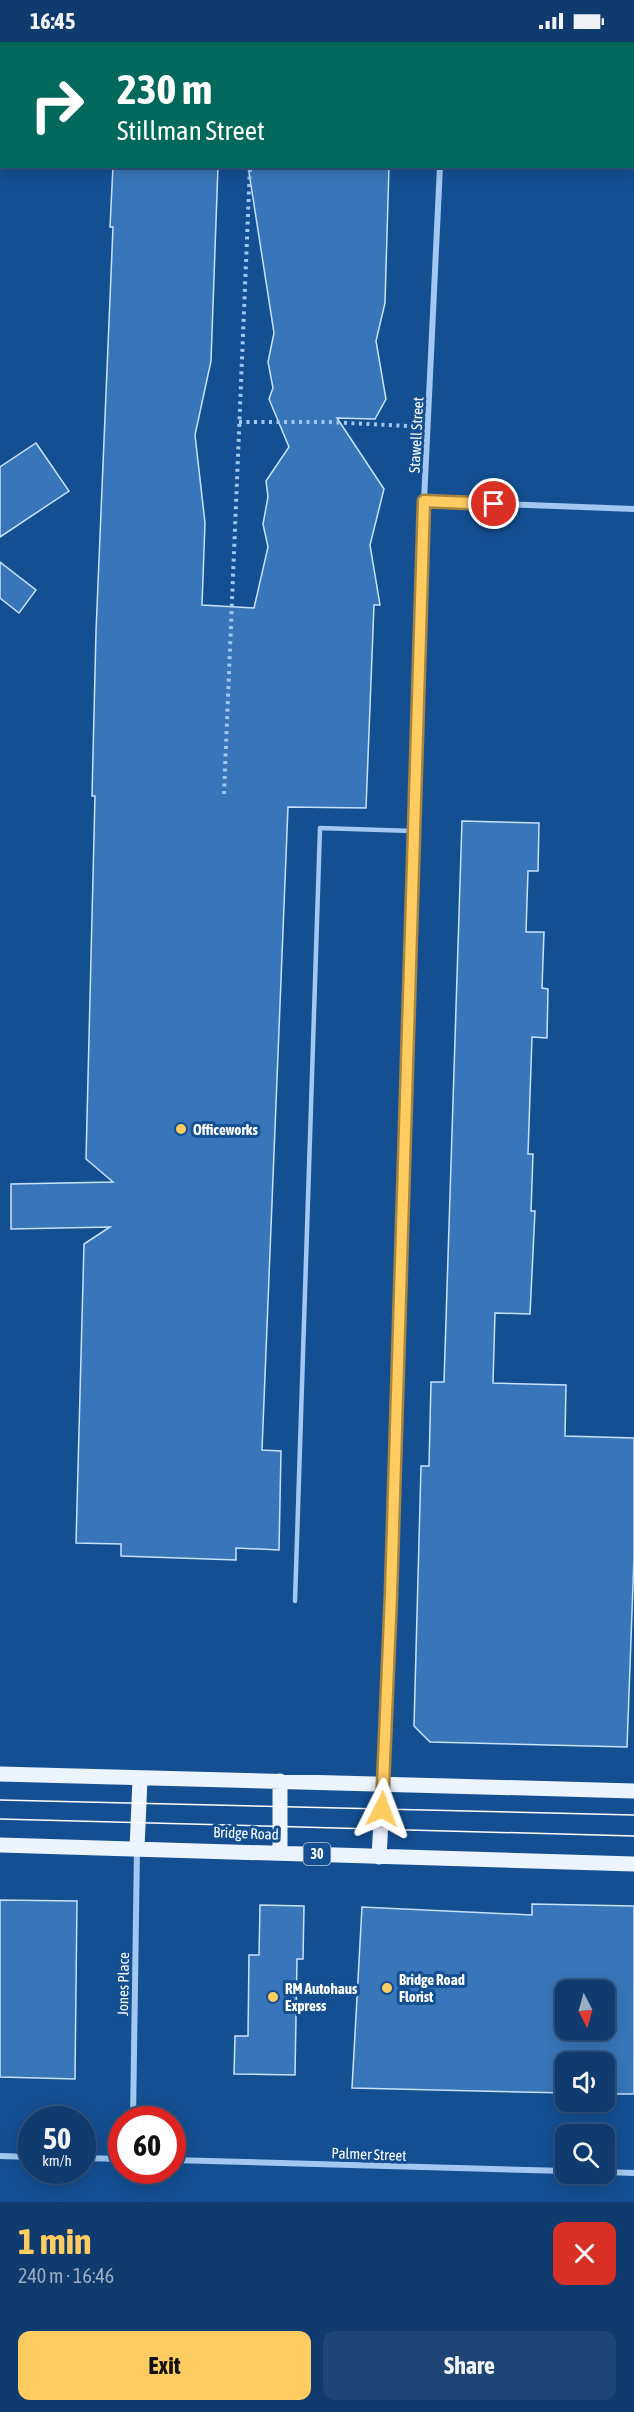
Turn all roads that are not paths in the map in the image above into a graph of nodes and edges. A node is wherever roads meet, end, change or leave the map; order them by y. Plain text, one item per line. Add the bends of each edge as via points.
1 (440, 168) edge
2 (424, 501) junction
3 (634, 509) edge
4 (413, 831) junction
5 (295, 1601) dead end
6 (0, 1774) edge
7 (140, 1779) junction
8 (280, 1781) junction
9 (383, 1785) junction
10 (634, 1791) edge
11 (0, 1845) edge
12 (137, 1848) junction
13 (280, 1852) junction
14 (379, 1857) junction
15 (634, 1864) edge
16 (133, 2106) edge
17 (0, 2156) edge
18 (18, 2157) edge
19 (186, 2160) edge
20 (555, 2171) edge
21 (615, 2172) edge
22 (634, 2173) edge

1 - 2 street, Stawell Street
2 - 3 street
2 - 4 street, Stawell Street
4 - 5 lane via 320,828
4 - 9 street, Stawell Street
6 - 7 main road
7 - 8 main road
7 - 12 main road
8 - 9 main road
8 - 13 main road
9 - 10 main road
9 - 14 main road
11 - 12 main road, Bridge Road / 30
12 - 13 main road, Bridge Road / 30
12 - 16 street, Jones Place
13 - 14 main road, Bridge Road / 30
14 - 15 main road, Bridge Road / 30
17 - 18 street
19 - 20 street, Palmer Street
21 - 22 street

